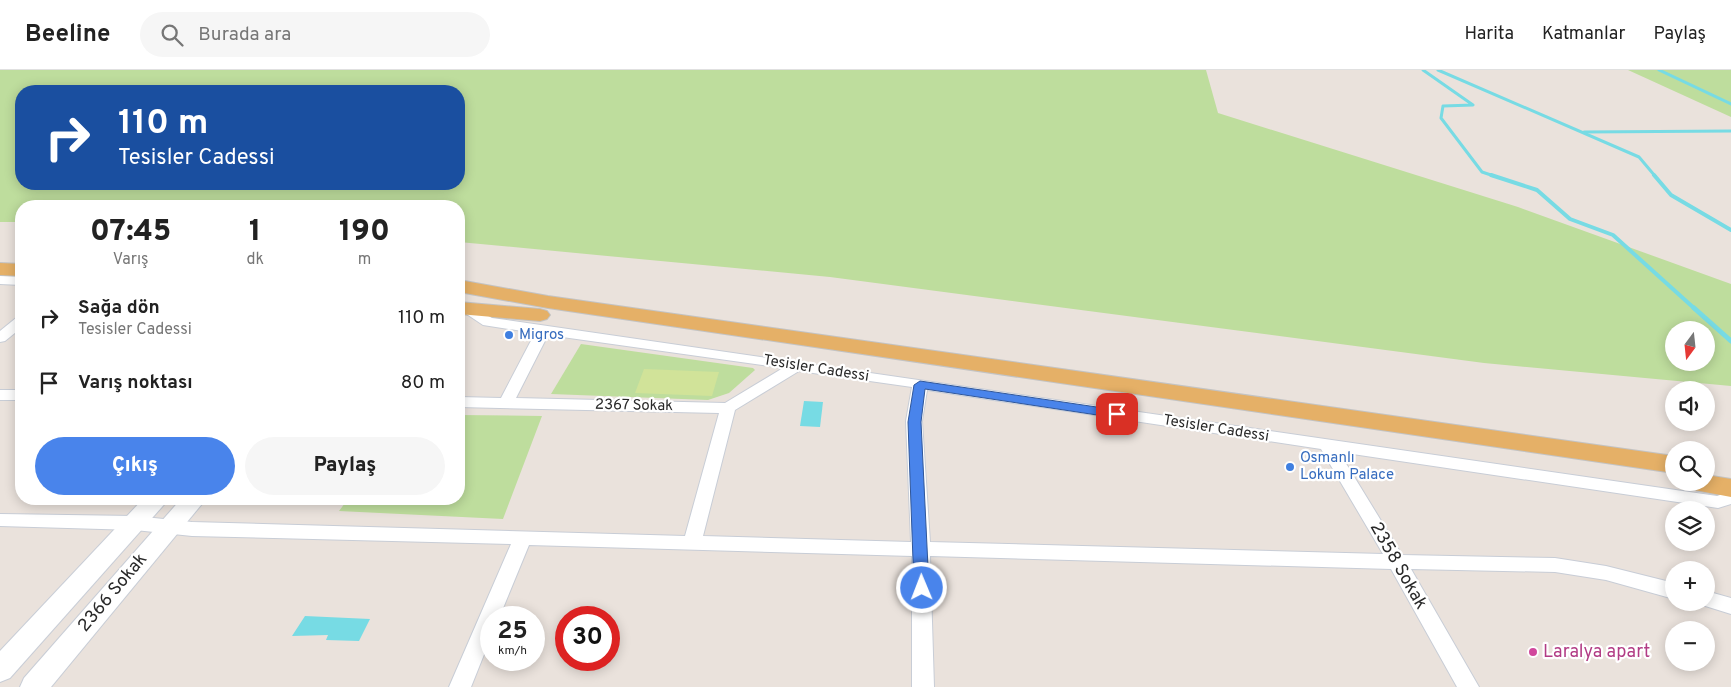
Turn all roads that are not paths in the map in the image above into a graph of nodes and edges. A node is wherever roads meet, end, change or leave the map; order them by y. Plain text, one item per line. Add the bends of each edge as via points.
1 (0, 257) edge
2 (15, 258) edge
3 (0, 269) edge
4 (15, 270) edge
5 (0, 280) edge
6 (15, 281) edge
7 (465, 287) edge
8 (465, 308) edge
9 (465, 309) edge
10 (15, 326) edge
11 (543, 330) junction
12 (0, 338) edge
13 (797, 366) junction
14 (920, 385) junction
15 (0, 395) edge
16 (15, 395) edge
17 (465, 402) edge
18 (506, 403) junction
19 (728, 408) junction
20 (1327, 446) junction
21 (1665, 464) edge
22 (1715, 470) edge
23 (1731, 473) edge
24 (1665, 479) edge
25 (1715, 485) edge
26 (1731, 488) edge
27 (1731, 497) edge
28 (152, 505) edge
29 (189, 505) edge
30 (0, 520) edge
31 (135, 523) junction
32 (169, 527) junction
33 (523, 538) junction
34 (692, 543) junction
35 (921, 548) junction
36 (1397, 562) junction
37 (1665, 589) edge
38 (1715, 602) edge
39 (1731, 606) edge
40 (0, 670) edge
41 (34, 687) edge
42 (460, 687) edge
43 (923, 687) edge
44 (1468, 687) edge

1 - 2 main road
3 - 4 main road
5 - 6 street
7 - 21 main road via 548,302
8 - 24 main road via 557,317
9 - 11 street, Tesisler Cadessi via 488,322
10 - 12 street
11 - 13 street, Tesisler Cadessi
11 - 18 street
13 - 14 street, Tesisler Cadessi
13 - 19 street
14 - 20 street, Tesisler Cadessi
14 - 35 street via 914,422
15 - 16 street
17 - 18 street, 2367 Sokak
18 - 19 street, 2367 Sokak
19 - 34 street
20 - 27 street, Tesisler Cadessi via 1718,502
20 - 36 street, 2358 Sokak
22 - 23 main road
25 - 26 main road
28 - 31 street, 2366 Sokak
29 - 32 street, 2366 Sokak
30 - 31 street
31 - 32 street
31 - 40 street, 2366 Sokak
32 - 33 street
32 - 41 street, 2366 Sokak
33 - 34 street
33 - 42 street
34 - 35 street
35 - 36 street
35 - 43 street
36 - 37 street via 1555,565 1606,573
36 - 44 street, 2358 Sokak
38 - 39 street

